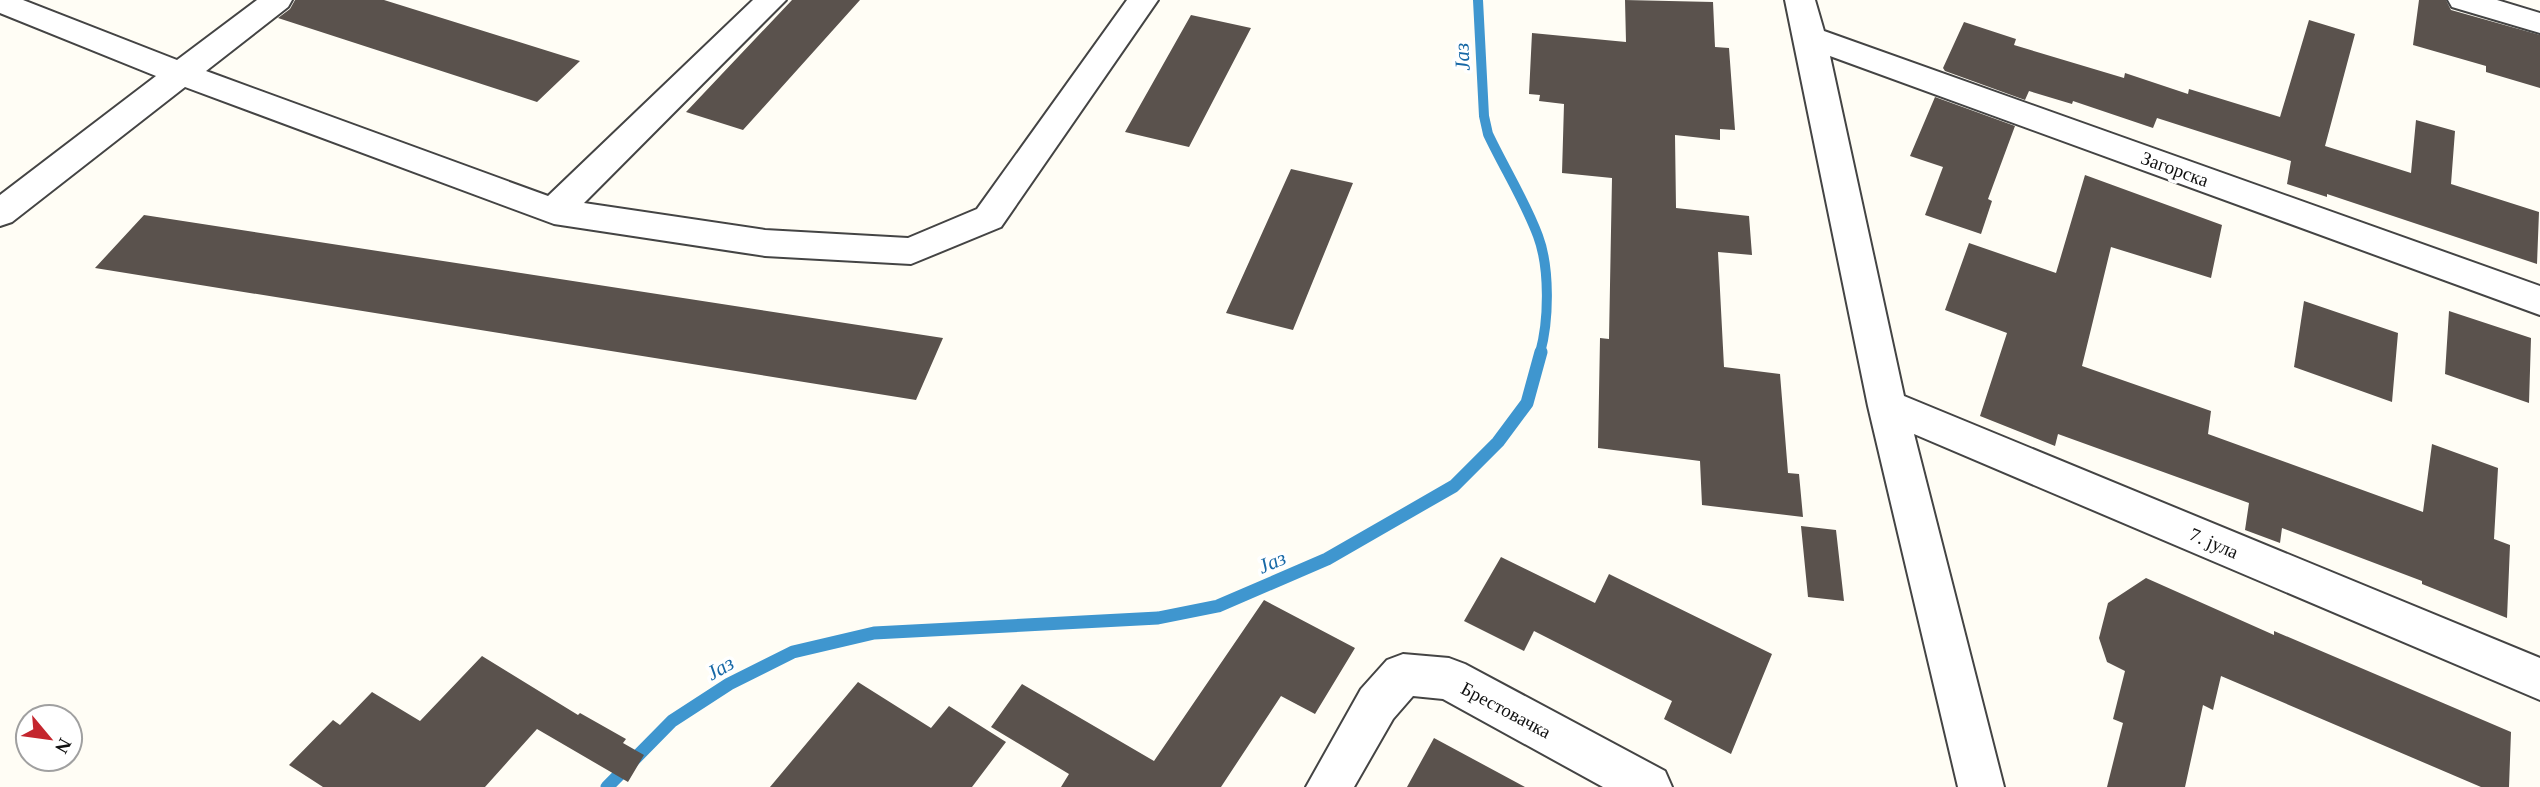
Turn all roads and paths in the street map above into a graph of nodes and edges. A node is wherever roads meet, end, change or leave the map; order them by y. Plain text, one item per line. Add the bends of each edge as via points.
1 (277, 0) edge
2 (771, 0) edge
3 (1143, 0) edge
4 (1800, 0) edge
5 (2463, 0) edge
6 (0, 2) edge
7 (2540, 23) edge
8 (1811, 37) junction
9 (181, 74) junction
10 (554, 211) junction
11 (0, 213) edge
12 (2540, 302) edge
13 (1887, 406) junction
14 (2540, 679) edge
15 (1329, 787) edge
16 (1649, 787) edge
17 (1981, 787) edge

1 - 9 street
2 - 10 street
3 - 10 street via 989,218 911,251 765,243
4 - 8 street
5 - 7 street
6 - 9 street
8 - 12 street, Загорска
8 - 13 street
9 - 10 street
9 - 11 street
13 - 14 street, 7. јула
13 - 17 street
15 - 16 street, Брестовачка via 1377,704 1403,675 1449,679

